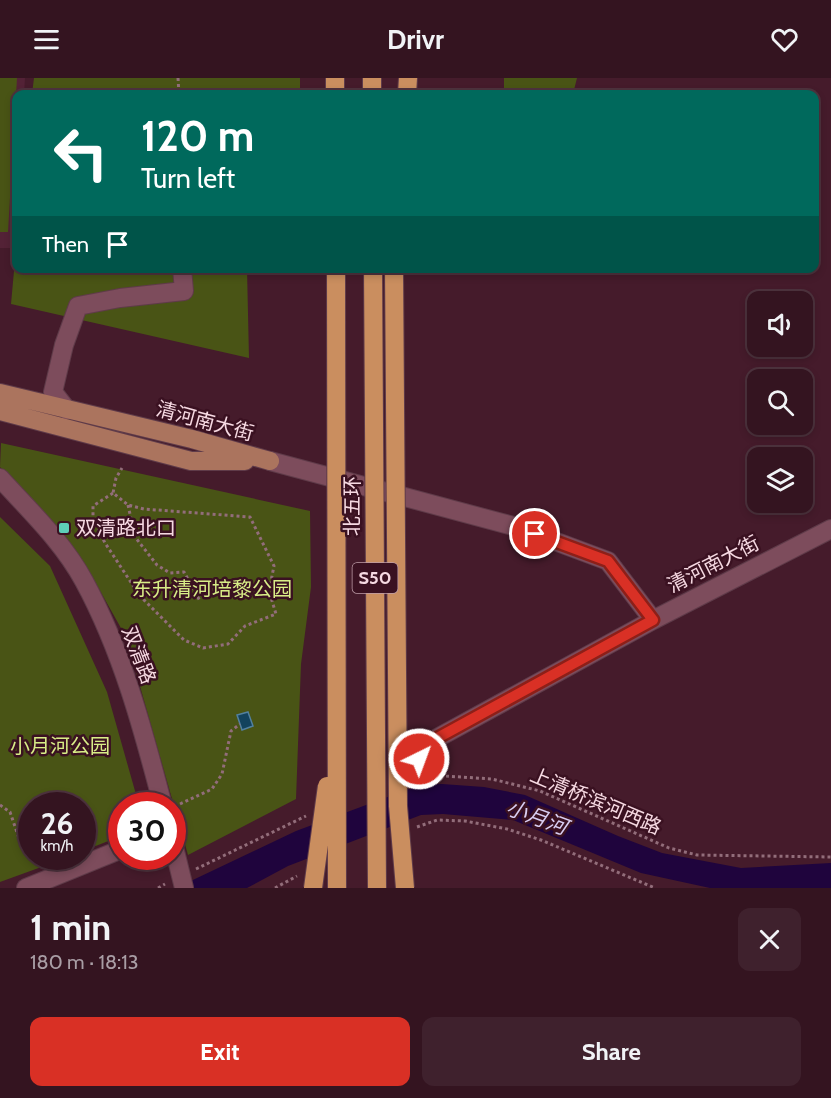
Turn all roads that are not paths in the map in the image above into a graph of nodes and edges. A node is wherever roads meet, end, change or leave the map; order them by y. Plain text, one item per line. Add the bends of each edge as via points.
1 (182, 273) edge
2 (336, 273) edge
3 (373, 273) edge
4 (394, 273) edge
5 (0, 393) edge
6 (67, 410) junction
7 (0, 411) edge
8 (270, 461) junction
9 (0, 478) edge
10 (831, 530) edge
11 (653, 620) junction
12 (337, 716) junction
13 (408, 776) road end
14 (159, 792) edge
15 (108, 855) edge
16 (26, 888) edge
17 (313, 888) edge
18 (337, 888) edge
19 (377, 888) edge
20 (405, 888) edge

1 - 6 street via 184,291 78,306 53,392
2 - 12 highway, 北五环 / S50, bridge
3 - 19 highway, 北五环 / S50, bridge
4 - 20 highway, bridge via 398,806
5 - 6 main road, 清河南大街
6 - 8 main road, 清河南大街
7 - 8 main road, 清河南大街 via 191,461
8 - 11 street via 517,528 608,561
9 - 14 street, 双清路 via 54,537 83,580 116,652
10 - 11 street, 清河南大街
11 - 13 street, 清河南大街 via 430,742
12 - 17 highway, bridge
12 - 18 highway, 北五环 / S50, bridge
15 - 16 street

